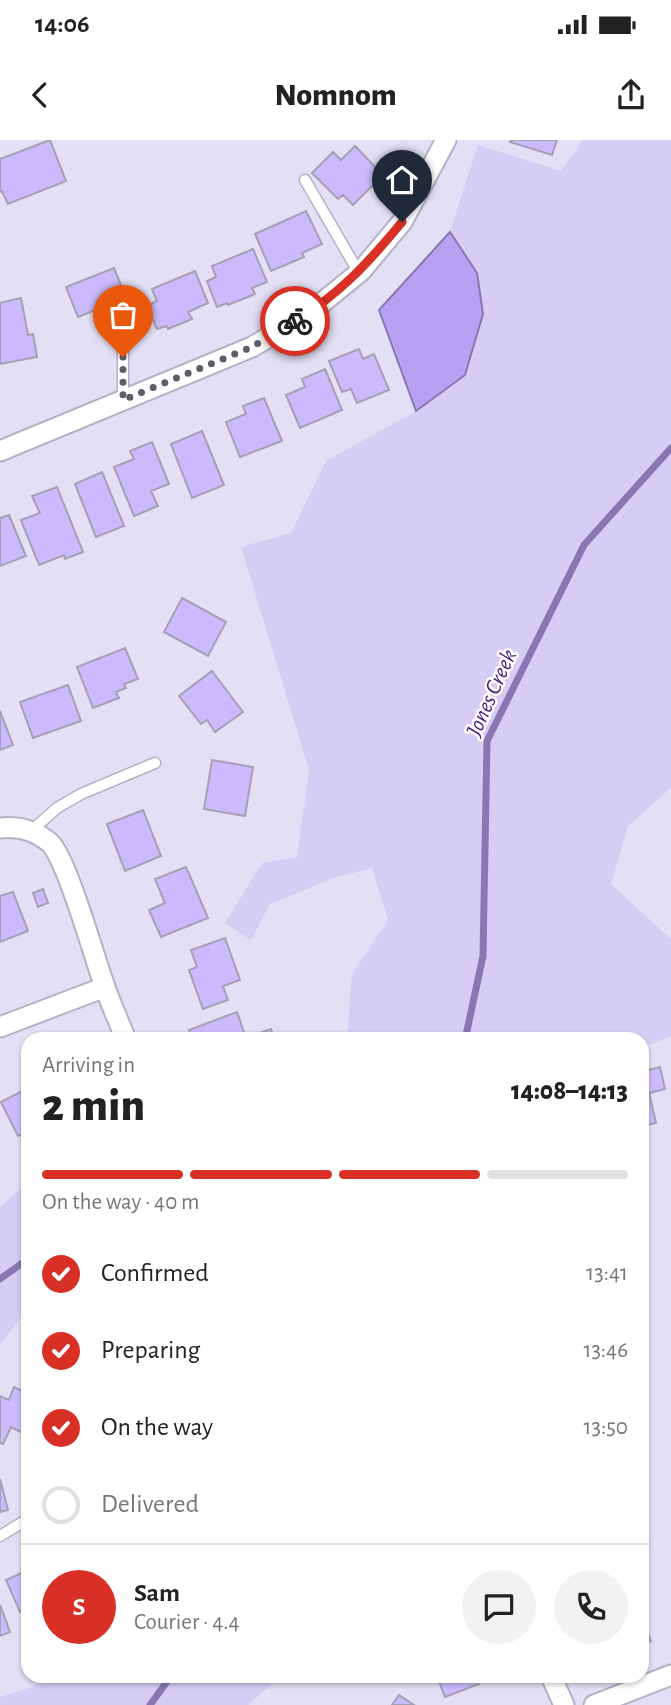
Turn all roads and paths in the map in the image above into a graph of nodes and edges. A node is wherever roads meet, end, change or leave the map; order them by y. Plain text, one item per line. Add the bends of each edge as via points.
1 (444, 145) edge
2 (305, 180) dead end
3 (359, 273) junction
4 (123, 314) dead end
5 (123, 400) junction
6 (0, 451) edge
7 (155, 764) dead end
8 (0, 828) edge
9 (31, 831) junction
10 (105, 987) junction
11 (0, 1027) edge
12 (123, 1032) edge
13 (21, 1523) edge
14 (0, 1536) edge
15 (671, 1675) edge
16 (554, 1683) edge
17 (564, 1705) edge
18 (594, 1705) edge

1 - 3 street via 402,222
2 - 3 lane
3 - 5 street via 312,311 252,347
4 - 5 lane
5 - 6 street
7 - 9 lane via 81,794
8 - 9 street via 16,826
9 - 10 street via 52,845 67,876
10 - 11 street
10 - 12 street
13 - 14 lane
15 - 18 street
16 - 17 street

